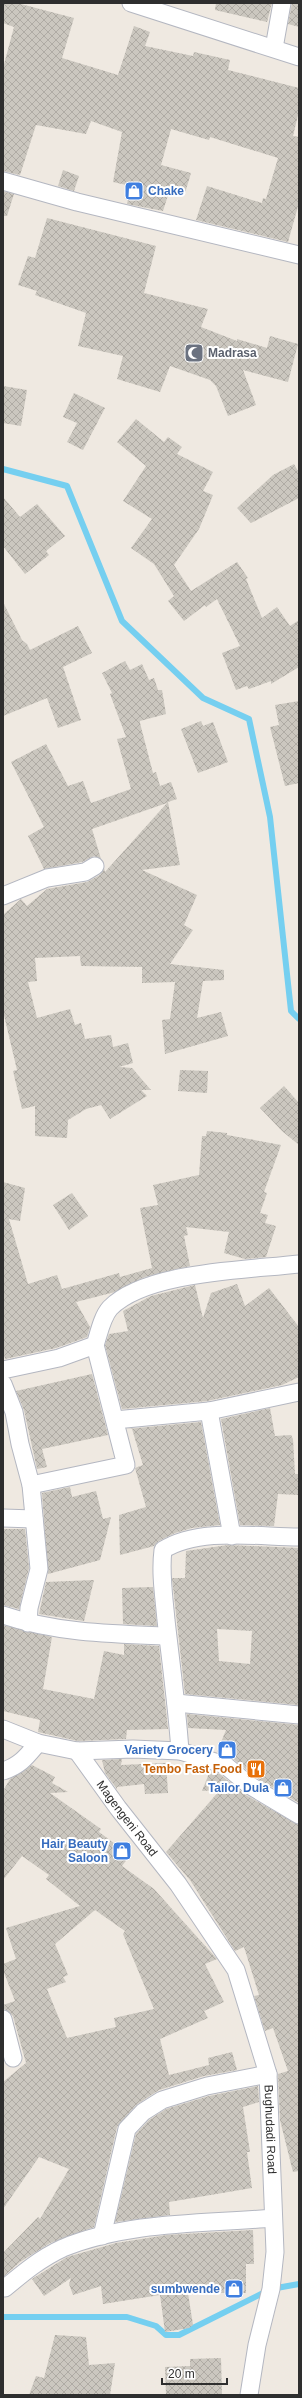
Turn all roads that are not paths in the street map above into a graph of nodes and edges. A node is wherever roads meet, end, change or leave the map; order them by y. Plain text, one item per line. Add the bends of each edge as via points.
1 (131, 3) edge
2 (282, 3) edge
3 (274, 48) junction
4 (299, 57) edge
5 (3, 181) edge
6 (299, 255) edge
7 (95, 866) dead end
8 (3, 896) edge
9 (299, 1264) edge
10 (95, 1345) junction
11 (3, 1370) edge
12 (3, 1384) edge
13 (299, 1392) edge
14 (209, 1411) junction
15 (115, 1420) junction
16 (31, 1485) junction
17 (3, 1518) edge
18 (34, 1519) junction
19 (232, 1536) junction
20 (299, 1537) edge
21 (3, 1615) edge
22 (28, 1623) junction
23 (167, 1636) junction
24 (176, 1703) junction
25 (299, 1715) edge
26 (3, 1728) edge
27 (38, 1743) junction
28 (77, 1751) junction
29 (180, 1751) junction
30 (3, 1771) edge
31 (299, 1815) edge
32 (178, 1884) joint
33 (3, 2020) edge
34 (13, 2058) dead end
35 (268, 2074) junction
36 (273, 2218) junction
37 (102, 2236) junction
38 (5, 2288) dead end
39 (249, 2395) edge

1 - 3 street
2 - 3 street
3 - 4 street
5 - 6 street via 84,204
7 - 8 street via 85,872 47,878
9 - 10 street via 194,1275 133,1292 110,1308
10 - 11 street via 59,1358
10 - 15 street
12 - 16 street via 14,1412
13 - 14 street
14 - 15 street
14 - 19 street
15 - 16 street via 126,1465
16 - 18 street
17 - 18 street
18 - 22 street via 39,1569 29,1608
19 - 20 street
19 - 23 street via 187,1539 163,1550 161,1565
21 - 22 street
22 - 23 street via 75,1631
23 - 24 street
24 - 25 street
24 - 29 street
26 - 27 street
27 - 28 street
27 - 30 street via 19,1764
28 - 29 street
28 - 32 street, Magengeni Road
29 - 31 street via 225,1765 249,1785
32 - 35 street, Bughudadi Road via 236,1970
33 - 34 street
35 - 36 street, Bughudadi Road
35 - 37 street via 207,2086 162,2100 143,2112 127,2129
36 - 37 street via 170,2225
36 - 39 street, Bughudadi Road via 275,2252 271,2289 257,2345
37 - 38 street via 62,2248 38,2261

